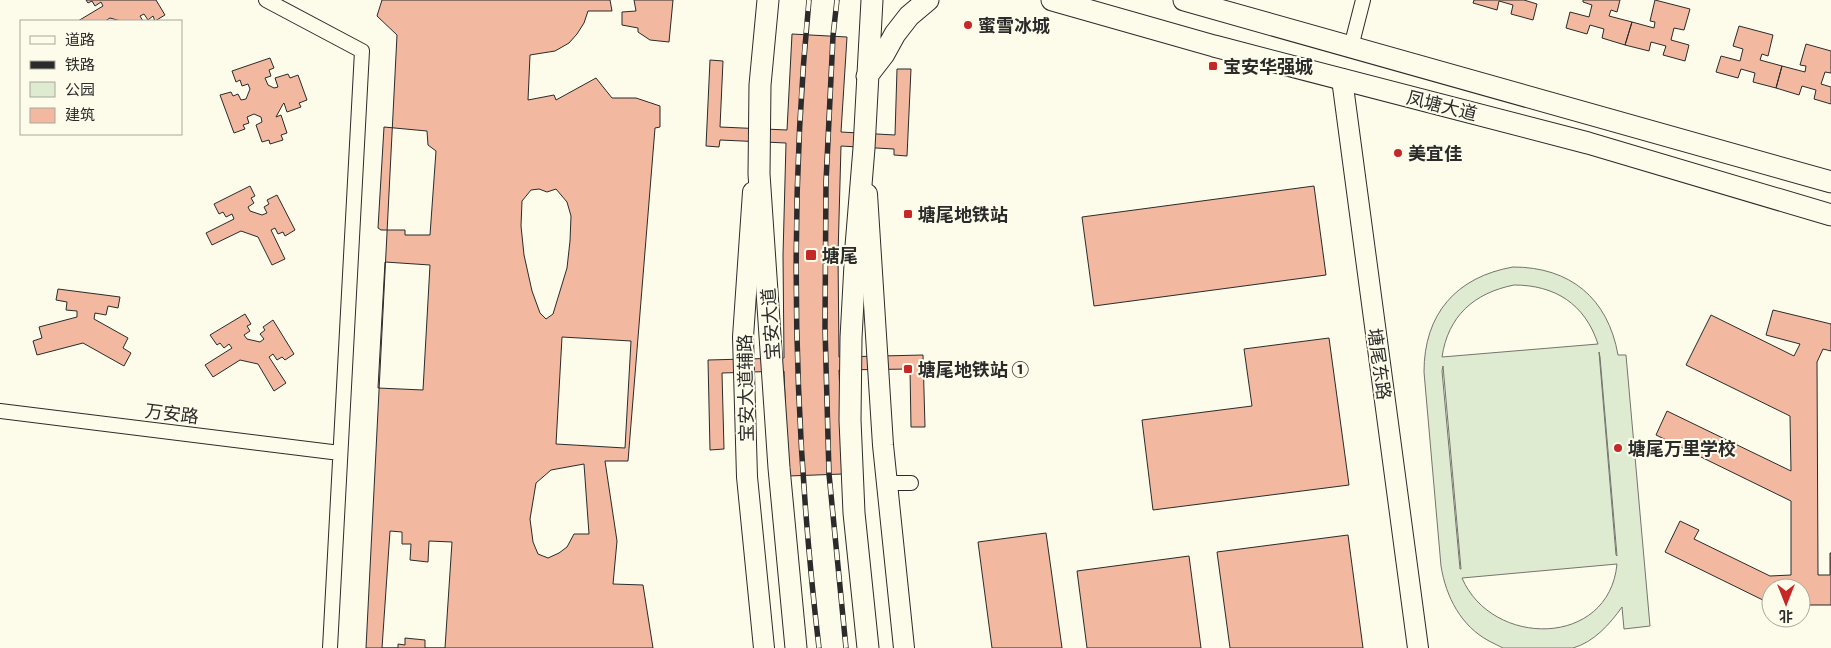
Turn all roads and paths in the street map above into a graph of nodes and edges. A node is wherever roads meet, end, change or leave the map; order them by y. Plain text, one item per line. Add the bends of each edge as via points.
1 (266, 0) edge
2 (768, 0) edge
3 (872, 0) edge
4 (928, 0) edge
5 (1052, 0) edge
6 (1184, 0) edge
7 (1363, 0) edge
8 (1084, 5) edge
9 (1351, 47) junction
10 (868, 76) junction
11 (1342, 79) junction
12 (758, 127) junction
13 (864, 148) junction
14 (1831, 182) edge
15 (1831, 215) edge
16 (0, 411) edge
17 (340, 453) junction
18 (887, 482) junction
19 (912, 483) dead end
20 (330, 648) edge
21 (764, 648) edge
22 (796, 648) edge
23 (868, 648) edge
24 (904, 648) edge
25 (1418, 648) edge

1 - 17 street via 362,51
2 - 12 main road, 宝安大道
3 - 10 main road
4 - 10 main road via 909,16
5 - 8 main road, 凤塘大道
6 - 9 main road, 凤塘大道
7 - 9 street
8 - 11 main road, 凤塘大道 via 1214,46
9 - 14 main road, 凤塘大道
10 - 13 main road
11 - 15 main road, 凤塘大道 via 1588,143
11 - 25 main road, 塘尾东路
12 - 21 main road, 宝安大道辅路 via 743,337 747,477
12 - 22 main road, 宝安大道 via 779,468
13 - 18 main road
13 - 23 main road via 851,338 850,420 854,513
16 - 17 street, 万安路
17 - 20 street
18 - 19 street
18 - 24 main road

